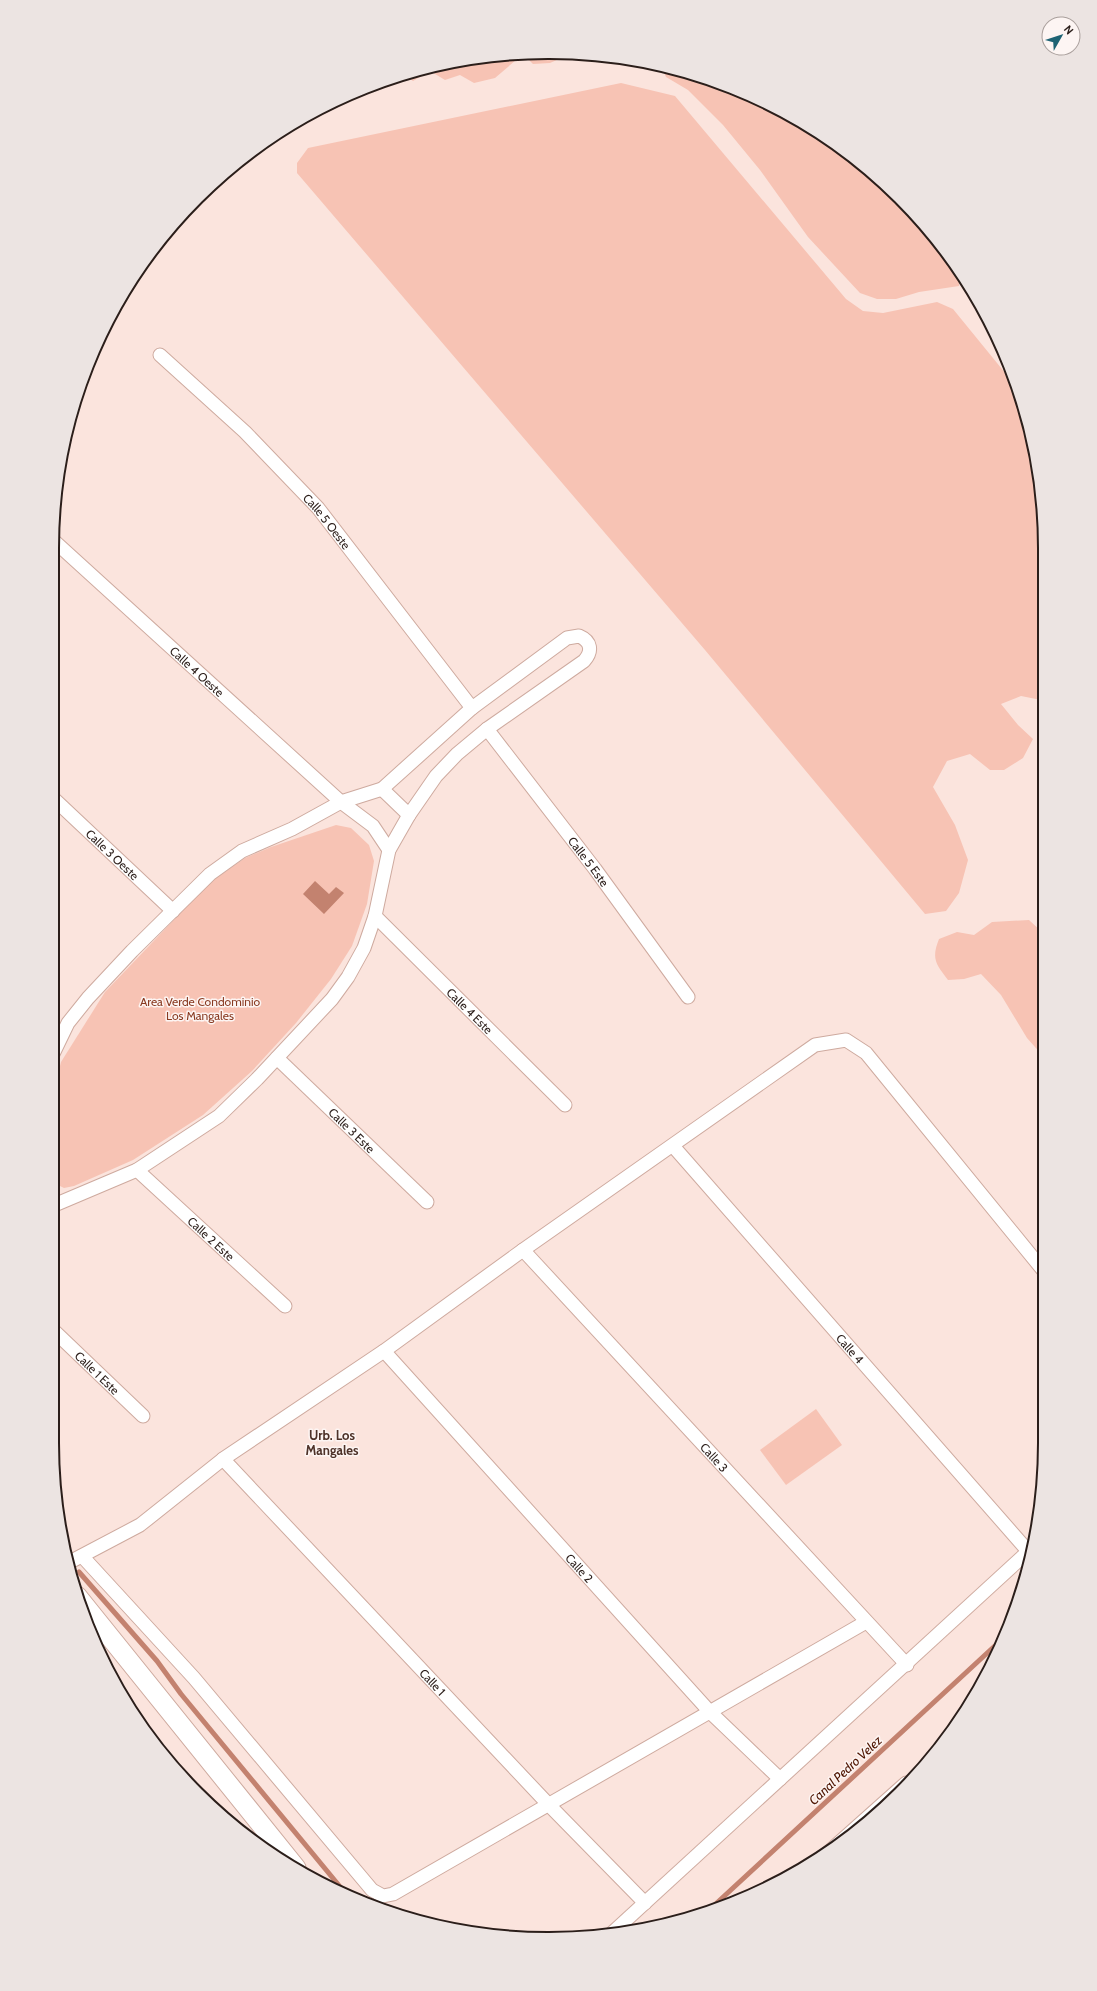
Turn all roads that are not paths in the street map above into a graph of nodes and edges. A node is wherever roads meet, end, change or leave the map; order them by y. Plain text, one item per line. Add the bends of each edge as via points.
1 (160, 355) dead end
2 (59, 546) edge
3 (472, 708) junction
4 (487, 729) junction
5 (382, 789) junction
6 (341, 802) junction
7 (59, 804) edge
8 (409, 816) junction
9 (389, 850) junction
10 (173, 911) junction
11 (375, 916) junction
12 (688, 997) dead end
13 (59, 1042) edge
14 (277, 1058) junction
15 (565, 1105) dead end
16 (674, 1146) junction
17 (137, 1170) junction
18 (59, 1199) edge
19 (428, 1202) dead end
20 (523, 1250) junction
21 (1038, 1264) edge
22 (285, 1306) dead end
23 (59, 1336) edge
24 (384, 1351) junction
25 (143, 1416) dead end
26 (223, 1459) junction
27 (1027, 1546) edge
28 (1025, 1555) edge
29 (82, 1556) junction
30 (74, 1560) edge
31 (89, 1611) edge
32 (866, 1622) junction
33 (907, 1664) junction
34 (710, 1712) junction
35 (780, 1779) junction
36 (549, 1805) junction
37 (286, 1855) edge
38 (645, 1903) junction
39 (619, 1927) edge

1 - 3 street, Calle 5 Oeste via 244,432 318,508
2 - 6 street, Calle 4 Oeste
3 - 4 street via 567,638 579,636 590,646 590,652 584,661
3 - 5 street
4 - 8 street via 456,754 436,776
4 - 12 street, Calle 5 Este via 600,874
5 - 6 street
5 - 8 street
6 - 9 street, Calle 4 Oeste via 373,826
6 - 10 street via 292,829 242,851 210,874
7 - 10 street, Calle 3 Oeste
8 - 9 street
9 - 11 street
10 - 13 street via 88,998 68,1023
11 - 14 street via 364,948 348,976 332,999
11 - 15 street, Calle 4 Este
14 - 17 street via 219,1116
14 - 19 street, Calle 3 Este
16 - 20 street
16 - 21 street via 815,1045 846,1040 866,1053
16 - 27 street, Calle 4
17 - 18 street
17 - 22 street, Calle 2 Este
20 - 24 street
20 - 32 street, Calle 3
23 - 25 street, Calle 1 Este
24 - 26 street
24 - 34 street, Calle 2
26 - 29 street via 140,1525
26 - 36 street, Calle 1
28 - 33 street
29 - 30 street
29 - 36 street via 194,1678 372,1890 383,1896 393,1894
31 - 37 street
32 - 33 street, Calle 3
32 - 34 street
33 - 35 street
34 - 35 street, Calle 2
34 - 36 street
35 - 38 street
36 - 38 street, Calle 1
38 - 39 street

